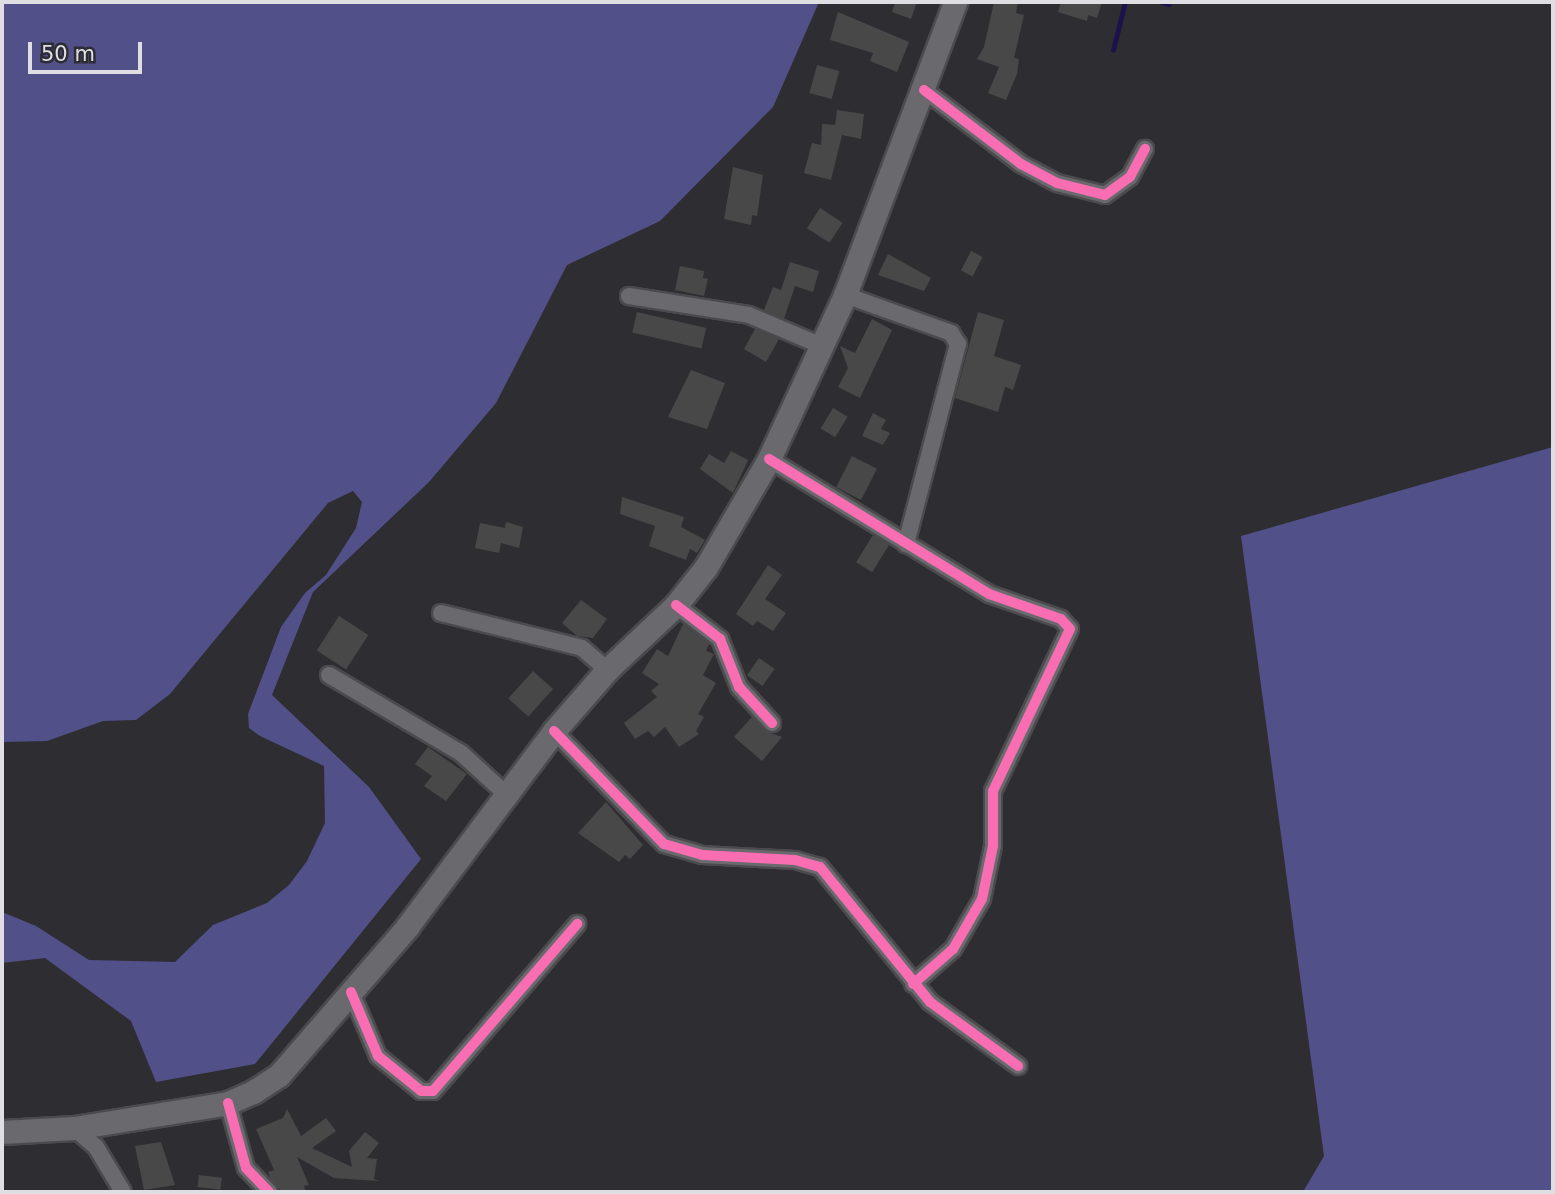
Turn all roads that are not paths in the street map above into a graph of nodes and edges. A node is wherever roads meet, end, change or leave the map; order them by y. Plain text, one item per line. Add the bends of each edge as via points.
1 (955, 2) edge
2 (924, 90) junction
3 (1145, 149) dead end
4 (845, 295) junction
5 (629, 296) dead end
6 (822, 346) junction
7 (769, 458) junction
8 (906, 544) junction
9 (676, 605) junction
10 (441, 613) dead end
11 (607, 670) junction
12 (329, 675) dead end
13 (772, 723) dead end
14 (554, 731) junction
15 (507, 795) junction
16 (577, 924) dead end
17 (912, 984) junction
18 (351, 992) junction
19 (1018, 1066) dead end
20 (228, 1103) junction
21 (74, 1128) junction
22 (2, 1132) edge
23 (122, 1192) edge
24 (269, 1192) edge

1 - 2 main road
2 - 3 street via 1021,164 1057,183 1105,195 1130,177
2 - 4 main road
4 - 6 main road
4 - 8 street via 951,333 958,344
5 - 6 street via 749,315
6 - 7 main road
7 - 8 street
7 - 9 main road via 706,567
8 - 17 street via 996,597 1061,619 1070,629 993,791 993,846 982,899 960,940
9 - 11 main road
9 - 13 street via 720,639 739,687
10 - 11 street via 582,648
11 - 14 main road
12 - 15 street via 461,753
14 - 15 main road
14 - 17 street via 664,844 702,855 795,860 820,867
15 - 18 main road via 442,884
16 - 18 street via 433,1091 421,1091 378,1056
17 - 19 street
18 - 20 main road via 279,1075
20 - 21 main road
20 - 24 street via 247,1168
21 - 22 main road
21 - 23 street via 107,1162

